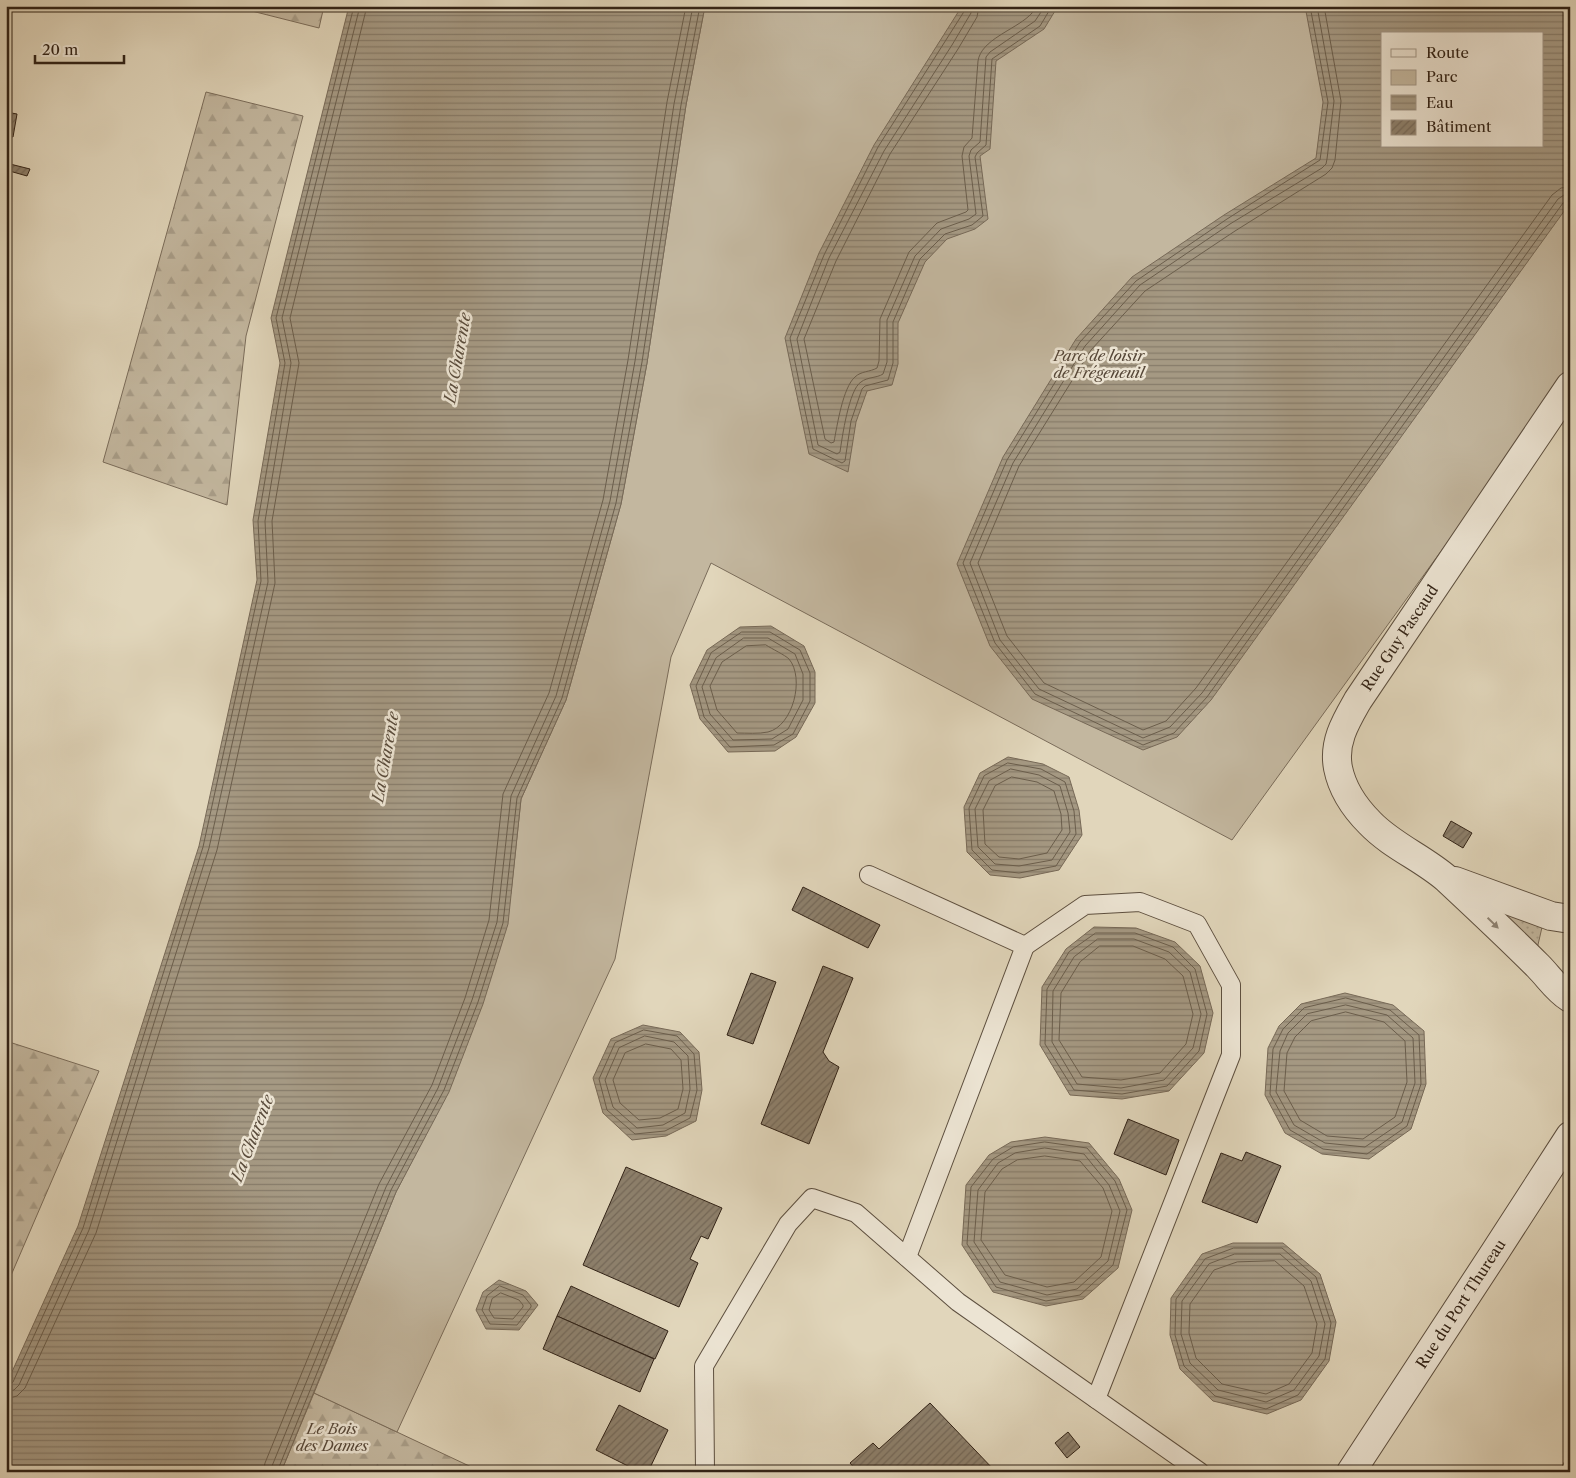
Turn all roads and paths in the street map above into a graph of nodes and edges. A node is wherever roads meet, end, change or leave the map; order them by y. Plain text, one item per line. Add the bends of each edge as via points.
1 (1570, 386) edge
2 (869, 875) dead end
3 (1445, 877) junction
4 (1570, 919) edge
5 (1025, 946) junction
6 (1570, 998) edge
7 (1570, 1136) edge
8 (907, 1257) junction
9 (1096, 1399) junction
10 (705, 1472) edge
11 (1200, 1472) edge
12 (1351, 1472) edge

1 - 3 street, Rue Guy Pascaud via 1358,700 1342,728 1337,747 1338,767 1355,806 1371,824
2 - 5 lane
3 - 4 street, Rue Guy Pascaud via 1551,916
3 -> 6 street, Rue Guy Pascaud via 1559,991
5 - 8 lane
5 - 9 lane via 1085,905 1140,902 1197,924 1231,985 1231,1055
7 - 12 street, Rue du Port Thureau
8 - 9 lane via 958,1302
8 - 10 lane via 856,1213 812,1198 788,1224 704,1366
9 - 11 lane

